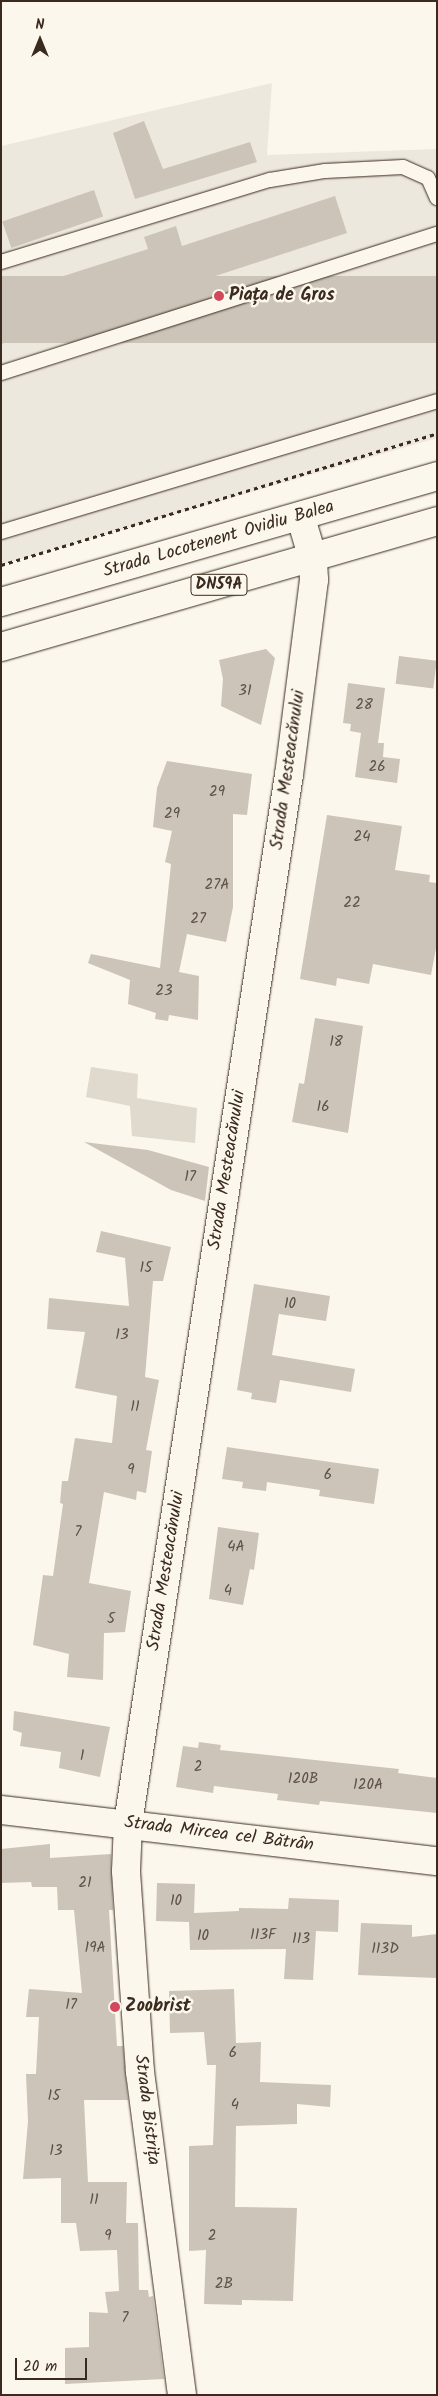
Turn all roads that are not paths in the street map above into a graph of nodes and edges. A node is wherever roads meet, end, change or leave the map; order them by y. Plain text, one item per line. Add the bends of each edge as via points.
1 (437, 198) edge
2 (437, 234) edge
3 (1, 262) edge
4 (1, 373) edge
5 (437, 401) edge
6 (437, 476) edge
7 (300, 518) junction
8 (437, 521) edge
9 (1, 532) edge
10 (313, 559) junction
11 (1, 602) edge
12 (1, 647) edge
13 (1, 1810) edge
14 (128, 1824) junction
15 (437, 1861) edge
16 (182, 2395) edge

1 - 3 lane via 428,178 403,167 325,171 270,180
2 - 4 lane
5 - 9 lane
6 - 7 street, Strada Locotenent Ovidiu Balea / DN59A
7 - 10 street, Strada Mesteacănului
7 - 11 street, Strada Locotenent Ovidiu Balea / DN59A
8 - 10 street, DN59A
10 - 12 street, DN59A
10 - 14 street, Strada Mesteacănului via 310,612 289,775
13 - 14 street, Strada Mircea cel Bătrân
14 - 15 street, Strada Mircea cel Bătrân
14 - 16 street, Strada Bistrița via 126,1871 140,2072

